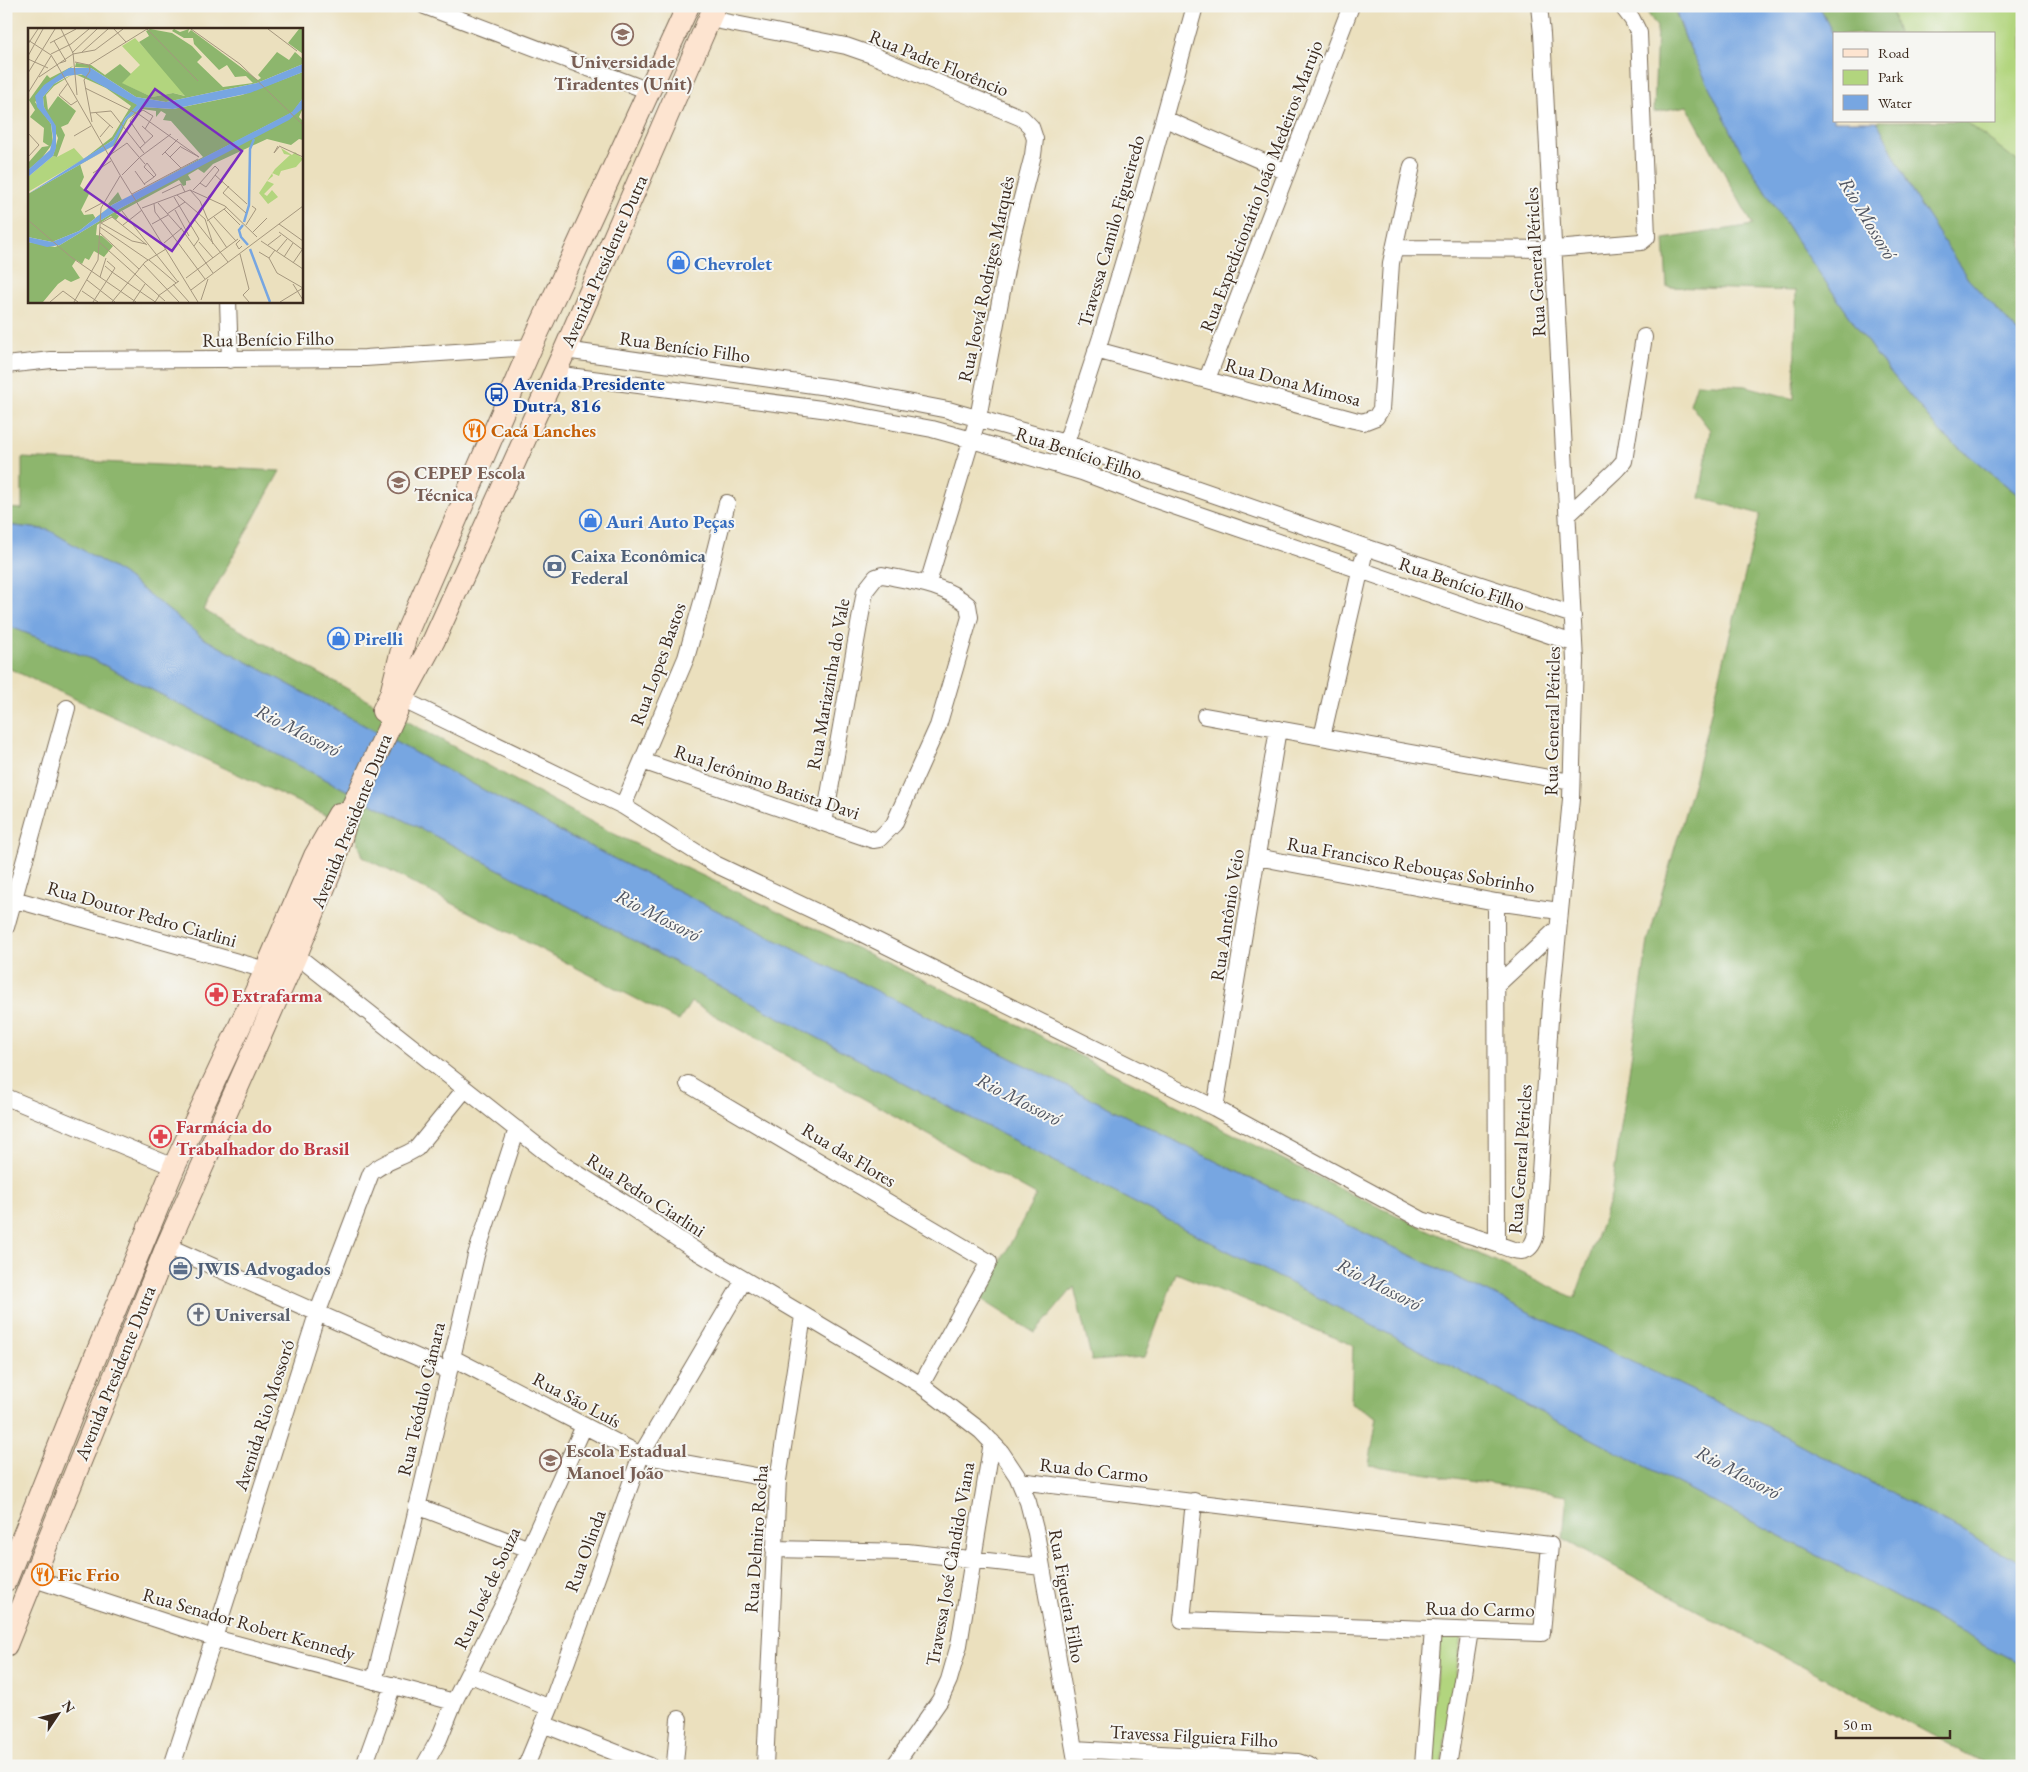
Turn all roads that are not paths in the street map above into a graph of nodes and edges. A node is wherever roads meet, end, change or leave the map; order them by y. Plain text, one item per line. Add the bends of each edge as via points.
1 (425, 6) edge
2 (688, 6) edge
3 (1195, 6) edge
4 (1351, 6) edge
5 (1539, 6) edge
6 (1622, 6) edge
7 (712, 13) edge
8 (649, 91) junction
9 (1165, 119) junction
10 (1031, 127) joint
11 (1412, 166) dead end
12 (1287, 172) junction
13 (596, 210) junction
14 (621, 222) junction
15 (1394, 248) junction
16 (1555, 249) junction
17 (228, 302) edge
18 (1644, 338) dead end
19 (531, 347) junction
20 (565, 350) junction
21 (1096, 350) junction
22 (230, 360) junction
23 (6, 365) edge
24 (692, 368) junction
25 (554, 374) junction
26 (1207, 379) junction
27 (689, 391) junction
28 (862, 394) junction
29 (859, 416) junction
30 (978, 418) junction
31 (972, 440) junction
32 (1065, 443) junction
33 (1059, 464) junction
34 (727, 503) dead end
35 (1568, 515) junction
36 (1365, 547) junction
37 (1361, 570) junction
38 (928, 583) junction
39 (1573, 615) junction
40 (1573, 643) junction
41 (394, 702) junction
42 (67, 708) dead end
43 (1206, 716) dead end
44 (1278, 729) junction
45 (1322, 737) junction
46 (642, 761) junction
47 (1571, 782) junction
48 (623, 806) junction
49 (342, 819) junction
50 (824, 823) junction
51 (1257, 857) junction
52 (10, 898) edge
53 (1496, 902) junction
54 (1559, 911) junction
55 (6, 927) edge
56 (1558, 928) junction
57 (296, 955) junction
58 (266, 970) junction
59 (1496, 986) junction
60 (688, 1084) dead end
61 (465, 1089) junction
62 (6, 1097) edge
63 (1215, 1108) junction
64 (517, 1130) junction
65 (174, 1166) junction
66 (1497, 1244) junction
67 (167, 1246) junction
68 (744, 1280) junction
69 (317, 1314) junction
70 (803, 1316) junction
71 (450, 1364) junction
72 (921, 1385) junction
73 (78, 1399) junction
74 (101, 1407) junction
75 (584, 1426) junction
76 (992, 1442) junction
77 (641, 1455) junction
78 (778, 1480) junction
79 (1019, 1481) junction
80 (1194, 1501) junction
81 (417, 1506) junction
82 (774, 1548) junction
83 (529, 1549) junction
84 (973, 1560) junction
85 (1042, 1567) junction
86 (34, 1579) junction
87 (6, 1580) edge
88 (1433, 1629) junction
89 (1470, 1631) junction
90 (214, 1638) junction
91 (6, 1645) edge
92 (468, 1674) junction
93 (374, 1680) junction
94 (393, 1685) junction
95 (454, 1702) junction
96 (550, 1708) junction
97 (679, 1719) dead end
98 (543, 1724) junction
99 (1074, 1749) junction
100 (640, 1764) edge
101 (172, 1766) edge
102 (364, 1766) edge
103 (424, 1766) edge
104 (526, 1766) edge
105 (672, 1766) edge
106 (764, 1766) edge
107 (894, 1766) edge
108 (1077, 1766) edge
109 (1310, 1766) edge
110 (1422, 1766) edge
111 (1448, 1766) edge

1 - 8 street
2 - 8 main road, Avenida Presidente Dutra
3 - 9 street, Travessa Camilo Figueiredo
4 - 12 street, Rua Expedicionário João Medeiros Marujo
5 - 16 street, Rua General Péricles
6 - 16 street via 1639,33 1647,238 1641,242
7 - 10 street, Rua Padre Florêncio via 846,46 1022,118
7 - 14 main road, Avenida Presidente Dutra
8 - 13 main road, Avenida Presidente Dutra
9 - 12 street
9 - 21 street, Travessa Camilo Figueiredo
10 - 30 street, Rua Jeová Rodriges Marquês via 1035,139 1033,155 1013,233
11 - 15 street, Rua Dona Mimosa
12 - 26 street, Rua Expedicionário João Medeiros Marujo
13 - 14 main road
13 - 19 main road, Avenida Presidente Dutra
14 - 20 main road, Avenida Presidente Dutra
15 - 16 street
15 - 26 street, Rua Dona Mimosa via 1380,409 1376,417 1363,422
16 - 35 street, Rua General Péricles
17 - 22 street
18 - 35 street via 1624,461
19 - 22 street, Rua Benício Filho via 365,358
19 - 41 main road, Avenida Presidente Dutra via 406,634
20 - 24 street, Rua Benício Filho
20 - 25 main road, Avenida Presidente Dutra
21 - 26 street, Rua Dona Mimosa
21 - 32 street, Travessa Camilo Figueiredo
22 - 23 street, Rua Benício Filho via 51,360
24 - 27 street
24 - 28 street, Rua Benício Filho
25 - 27 street, Rua Benício Filho
25 - 41 main road, Avenida Presidente Dutra via 434,640
27 - 29 street, Rua Benício Filho
28 - 29 street
28 - 30 street, Rua Benício Filho
29 - 31 street, Rua Benício Filho
30 - 31 street, Rua Jeová Rodriges Marquês
30 - 32 street, Rua Benício Filho
31 - 33 street, Rua Benício Filho
31 - 38 street, Rua Jeová Rodriges Marquês
32 - 33 street, Travessa Camilo Figueiredo
32 - 36 street, Rua Benício Filho
33 - 37 street, Rua Benício Filho
34 - 46 street, Rua Lopes Bastos via 686,658
35 - 39 street, Rua General Péricles
36 - 37 street
36 - 39 street, Rua Benício Filho
37 - 40 street, Rua Benício Filho
37 - 45 street
38 - 50 street, Rua Mariazinha do Vale via 882,575 876,577 865,591
38 - 50 street, Rua Jerônimo Batista Davi via 961,599 968,605 970,617 938,726 894,824 879,839 873,840
39 - 40 street, Rua General Péricles
40 - 47 street, Rua General Péricles
41 - 48 street
41 - 49 main road, Avenida Presidente Dutra
42 - 52 street
43 - 44 street
44 - 45 street
44 - 51 street, Rua Antônio Veio
45 - 47 street
46 - 48 street, Rua Lopes Bastos
46 - 50 street, Rua Jerônimo Batista Davi
47 - 54 street, Rua General Péricles
48 - 63 street via 715,864
49 - 57 main road, Avenida Presidente Dutra via 332,868
49 - 58 main road, Avenida Presidente Dutra via 315,856
51 - 53 street, Rua Francisco Rebouças Sobrinho
51 - 63 street, Rua Antônio Veio
52 - 55 street
52 - 58 street, Rua Doutor Pedro Ciarlini
53 - 54 street, Rua Francisco Rebouças Sobrinho
53 - 59 street, Rua General Péricles
54 - 56 street, Rua General Péricles
56 - 59 street
56 - 66 street, Rua General Péricles via 1550,1004 1536,1234 1527,1251
57 - 61 street, Rua Pedro Ciarlini
57 - 67 main road, Avenida Presidente Dutra
58 - 65 main road, Avenida Presidente Dutra
59 - 66 street, Rua General Péricles
60 - 72 street, Rua das Flores via 989,1262
61 - 64 street, Rua Pedro Ciarlini
61 - 69 street, Avenida Rio Mossoró via 417,1148 378,1166 371,1173
62 - 65 street
63 - 66 street via 1422,1220
64 - 68 street, Rua Pedro Ciarlini via 554,1159
64 - 71 street, Rua Teódulo Câmara via 476,1255
65 - 73 main road, Avenida Presidente Dutra
67 - 69 street, Rua São Luís
67 - 74 main road, Avenida Presidente Dutra
68 - 70 street, Rua Pedro Ciarlini
68 - 77 street, Rua Olinda
69 - 71 street, Rua São Luís
69 - 90 street, Avenida Rio Mossoró
70 - 72 street, Rua Pedro Ciarlini
70 - 78 street, Rua Delmiro Rocha
71 - 75 street, Rua São Luís
71 - 81 street, Rua Teódulo Câmara
72 - 76 street, Rua Pedro Ciarlini
73 - 74 main road
73 - 87 main road, Avenida Presidente Dutra
74 - 86 main road, Avenida Presidente Dutra
75 - 77 street, Rua São Luís
75 - 83 street, Rua José de Souza
76 - 79 street, Rua Figueira Filho
76 - 84 street, Travessa José Cândido Viana
77 - 78 street, Rua São Luís
77 - 96 street, Rua Olinda
78 - 82 street, Rua Delmiro Rocha
79 - 80 street, Rua do Carmo
79 - 85 street, Rua Figueira Filho via 1028,1502
80 - 88 street, Rua do Carmo via 1182,1620
80 - 89 street, Rua do Carmo via 1550,1544 1542,1633
81 - 83 street
81 - 93 street, Rua Teódulo Câmara
82 - 84 street via 907,1552
82 - 106 street, Rua Delmiro Rocha
83 - 92 street, Rua José de Souza
84 - 85 street
84 - 107 street, Travessa José Cândido Viana via 950,1680 940,1700
85 - 99 street, Rua Figueira Filho
86 - 90 street, Rua Senador Robert Kennedy
86 - 91 main road, Avenida Presidente Dutra
88 - 89 street, Rua do Carmo
88 - 110 street
89 - 111 street
90 - 93 street, Rua Senador Robert Kennedy
90 - 101 street, Avenida Rio Mossoró
92 - 95 street, Rua José de Souza
92 - 96 street
93 - 94 street, Rua Senador Robert Kennedy
94 - 95 street, Rua Senador Robert Kennedy
94 - 102 street
95 - 103 street, Rua José de Souza
96 - 98 street, Rua Olinda
97 - 105 street via 675,1763
98 - 100 street
98 - 104 street, Rua Olinda
99 - 108 street, Rua Figueira Filho
99 - 109 street, Travessa Filguiera Filho via 1298,1762

